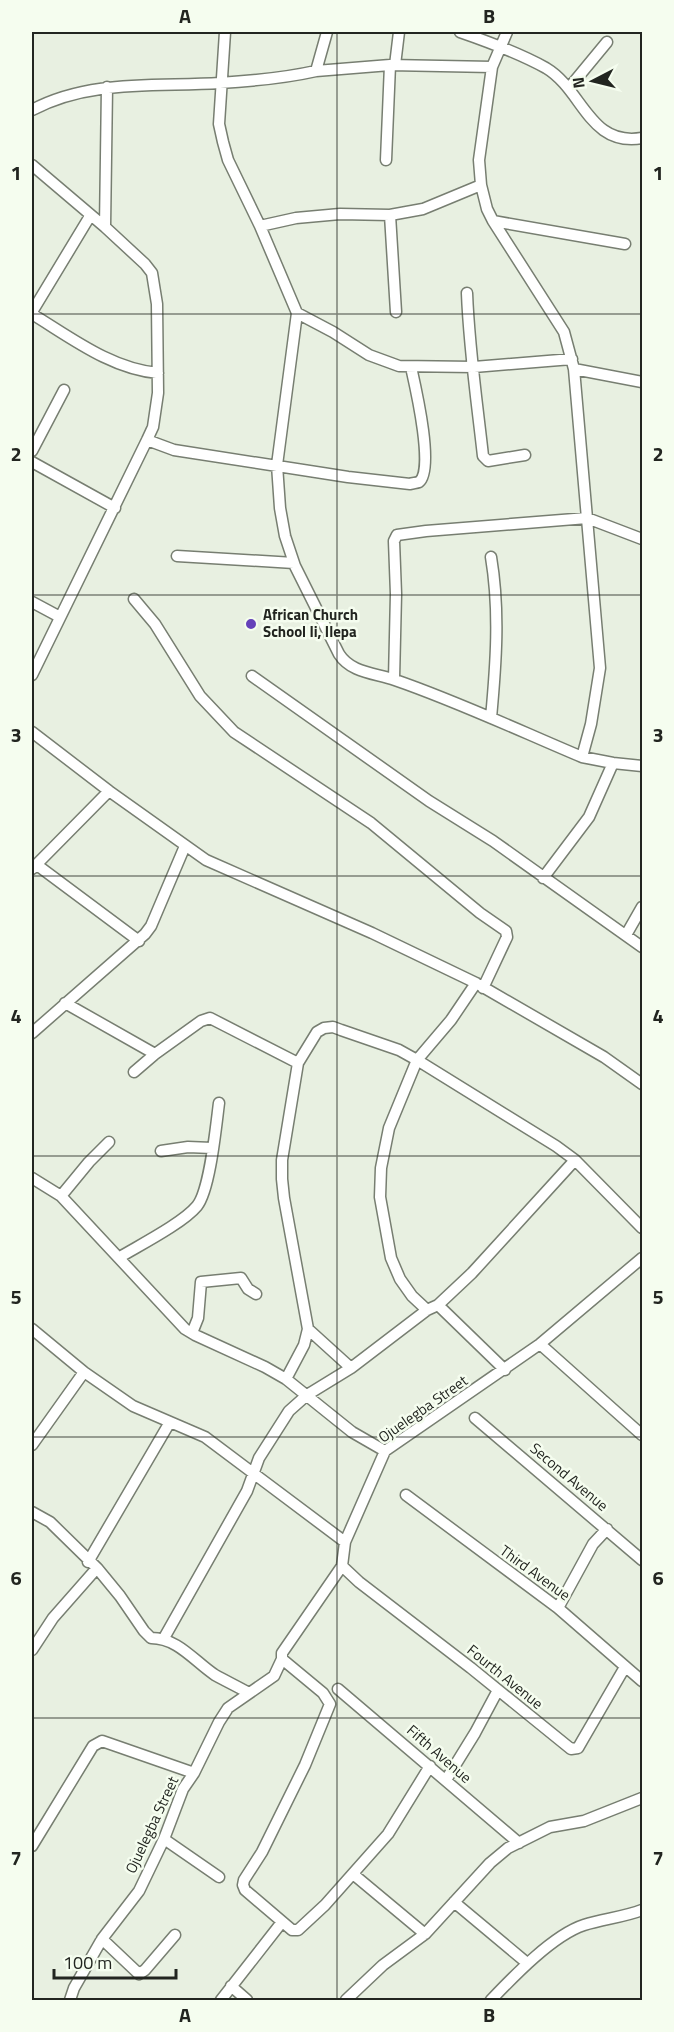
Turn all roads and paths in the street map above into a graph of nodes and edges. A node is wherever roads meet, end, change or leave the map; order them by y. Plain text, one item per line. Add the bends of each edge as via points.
1 (225, 32) edge
2 (327, 32) edge
3 (399, 32) edge
4 (460, 32) edge
5 (507, 32) edge
6 (607, 42) dead end
7 (500, 47) junction
8 (392, 65) junction
9 (492, 67) junction
10 (316, 71) junction
11 (220, 83) junction
12 (107, 87) junction
13 (568, 88) junction
14 (32, 110) edge
15 (642, 138) edge
16 (386, 160) dead end
17 (32, 165) edge
18 (481, 185) junction
19 (390, 215) junction
20 (90, 216) junction
21 (494, 222) junction
22 (260, 226) junction
23 (105, 227) junction
24 (625, 244) dead end
25 (467, 293) dead end
26 (396, 312) dead end
27 (32, 313) edge
28 (297, 314) junction
29 (573, 364) junction
30 (411, 367) junction
31 (474, 367) junction
32 (158, 373) junction
33 (642, 382) edge
34 (64, 390) dead end
35 (147, 440) junction
36 (32, 451) edge
37 (525, 455) dead end
38 (32, 462) edge
39 (277, 465) junction
40 (115, 508) junction
41 (587, 518) junction
42 (642, 539) edge
43 (177, 556) dead end
44 (491, 557) dead end
45 (294, 563) junction
46 (134, 599) dead end
47 (32, 602) edge
48 (60, 617) junction
49 (32, 675) edge
50 (252, 676) dead end
51 (394, 679) junction
52 (491, 718) junction
53 (32, 732) edge
54 (582, 757) junction
55 (613, 763) junction
56 (642, 766) edge
57 (109, 791) junction
58 (184, 846) junction
59 (34, 867) edge
60 (543, 878) junction
61 (642, 907) edge
62 (626, 934) junction
63 (139, 941) junction
64 (642, 947) edge
65 (480, 985) junction
66 (64, 1003) junction
67 (32, 1033) edge
68 (155, 1053) junction
69 (417, 1060) junction
70 (298, 1063) junction
71 (134, 1072) dead end
72 (642, 1084) edge
73 (219, 1103) dead end
74 (109, 1142) dead end
75 (212, 1148) junction
76 (161, 1151) dead end
77 (575, 1160) junction
78 (32, 1178) edge
79 (61, 1196) junction
80 (642, 1228) edge
81 (120, 1257) junction
82 (642, 1258) edge
83 (255, 1294) dead end
84 (438, 1305) junction
85 (427, 1310) junction
86 (32, 1329) edge
87 (308, 1329) junction
88 (192, 1333) junction
89 (540, 1344) junction
90 (351, 1368) junction
91 (505, 1370) junction
92 (84, 1372) junction
93 (286, 1379) junction
94 (307, 1395) junction
95 (475, 1418) dead end
96 (170, 1422) junction
97 (642, 1435) edge
98 (32, 1445) edge
99 (385, 1451) junction
100 (254, 1474) junction
101 (406, 1495) dead end
102 (32, 1512) edge
103 (607, 1529) junction
104 (345, 1542) junction
105 (642, 1560) edge
106 (93, 1565) junction
107 (342, 1566) junction
108 (558, 1608) junction
109 (164, 1638) junction
110 (32, 1650) edge
111 (282, 1659) junction
112 (625, 1667) junction
113 (642, 1681) edge
114 (338, 1689) dead end
115 (498, 1690) junction
116 (249, 1693) junction
117 (430, 1766) junction
118 (194, 1773) junction
119 (446, 1780) junction
120 (642, 1798) edge
121 (164, 1839) junction
122 (519, 1843) junction
123 (32, 1846) edge
124 (353, 1874) junction
125 (219, 1877) dead end
126 (454, 1902) junction
127 (642, 1910) edge
128 (282, 1922) junction
129 (425, 1934) junction
130 (175, 1935) dead end
131 (102, 1940) junction
132 (527, 1963) junction
133 (231, 1986) junction
134 (70, 2001) edge
135 (220, 2001) edge
136 (247, 2001) edge
137 (346, 2001) edge
138 (491, 2001) edge

1 - 11 street
2 - 10 street
3 - 8 street
4 - 7 street
5 - 7 street
6 - 13 street
7 - 9 street
7 - 13 street via 546,68
8 - 9 street
8 - 10 street
8 - 16 street
9 - 18 street via 479,160
10 - 11 street
11 - 12 street
11 - 22 street via 222,142
12 - 14 street
12 - 23 street
13 - 15 street via 604,132 631,140
17 - 20 street
18 - 19 street via 423,209
18 - 21 street
19 - 22 street via 340,214
19 - 26 street
20 - 23 street
20 - 27 street
21 - 24 street
21 - 29 street via 564,332
22 - 28 street
23 - 32 street via 152,273 157,304
25 - 31 street
27 - 32 street via 96,353 144,372
28 - 30 street via 369,355
28 - 39 street
29 - 31 street
29 - 33 street
29 - 41 street
30 - 31 street
30 - 39 street via 425,455 419,482 400,484
31 - 37 street via 483,456 488,461
32 - 35 street via 156,411
34 - 36 street
35 - 39 street via 174,450
35 - 40 street
38 - 40 street
39 - 45 street via 280,508
40 - 48 street
41 - 42 street
41 - 51 street via 397,535
41 - 54 street via 600,668
43 - 45 street
44 - 52 street via 496,664
45 - 51 street via 345,664
46 - 65 street via 155,624 200,696 234,732 371,823 506,931 507,937
47 - 48 street
48 - 49 street
50 - 60 street
51 - 52 street
52 - 54 street
53 - 57 street
54 - 55 street
55 - 56 street
55 - 60 street via 587,820
57 - 58 street
57 - 59 street
58 - 63 street via 151,926
58 - 65 street via 206,860
59 - 63 street
60 - 62 street
61 - 62 street
62 - 64 street
63 - 66 street
65 - 69 street
65 - 72 street via 604,1057
66 - 67 street
66 - 68 street
68 - 70 street via 210,1018
68 - 71 street
69 - 70 street via 333,1027 317,1032
69 - 77 street
69 - 85 street via 389,1128 380,1197 391,1258 400,1279
70 - 87 street via 282,1179
73 - 75 street
74 - 79 street
75 - 76 street
75 - 81 street via 198,1205
77 - 80 street
77 - 84 street
78 - 79 street
79 - 81 street
81 - 88 street
82 - 89 street, Ojuelegba Street
83 - 88 street via 241,1278 201,1282 198,1318
84 - 85 street
84 - 91 street
85 - 90 street
86 - 92 street
87 - 90 street
87 - 93 street
88 - 93 street
89 - 91 street, Ojuelegba Street
89 - 97 street
90 - 94 street
91 - 99 street, Ojuelegba Street
92 - 96 street via 133,1406
92 - 98 street
93 - 94 street
94 - 99 street via 352,1432
94 - 100 street via 289,1411 259,1458
95 - 103 street, Second Avenue
96 - 100 street via 205,1437
96 - 106 street
99 - 104 street, Ojuelegba Street
100 - 104 street
100 - 109 street
101 - 108 street, Third Avenue
102 - 106 street via 50,1522
103 - 105 street, Second Avenue
103 - 108 street via 593,1544
104 - 107 street, Ojuelegba Street
106 - 109 street via 144,1631 151,1638
106 - 110 street
107 - 111 street, Ojuelegba Street via 282,1653
107 - 115 street, Fourth Avenue
108 - 112 street, Third Avenue
109 - 116 street via 214,1674
111 - 116 street, Ojuelegba Street via 274,1676
111 - 128 street via 323,1693 330,1704 300,1775 244,1880 245,1890
112 - 113 street, Third Avenue
112 - 115 street, Fourth Avenue via 578,1748 571,1749
114 - 117 street, Fifth Avenue
115 - 119 street
116 - 118 street, Ojuelegba Street via 228,1708
117 - 119 street, Fifth Avenue
117 - 124 street via 388,1834
118 - 121 street, Ojuelegba Street via 183,1789
118 - 123 street via 102,1741 93,1746
119 - 122 street, Fifth Avenue
120 - 122 street via 584,1821 550,1827
121 - 125 street
121 - 131 street, Ojuelegba Street via 139,1891
122 - 126 street via 490,1863
124 - 128 street via 298,1930
124 - 129 street
126 - 129 street
126 - 132 street
127 - 132 street via 582,1925
128 - 133 street
129 - 137 street via 383,1965
130 - 131 street via 139,1974
131 - 134 street, Ojuelegba Street
132 - 138 street
133 - 135 street
133 - 136 street

